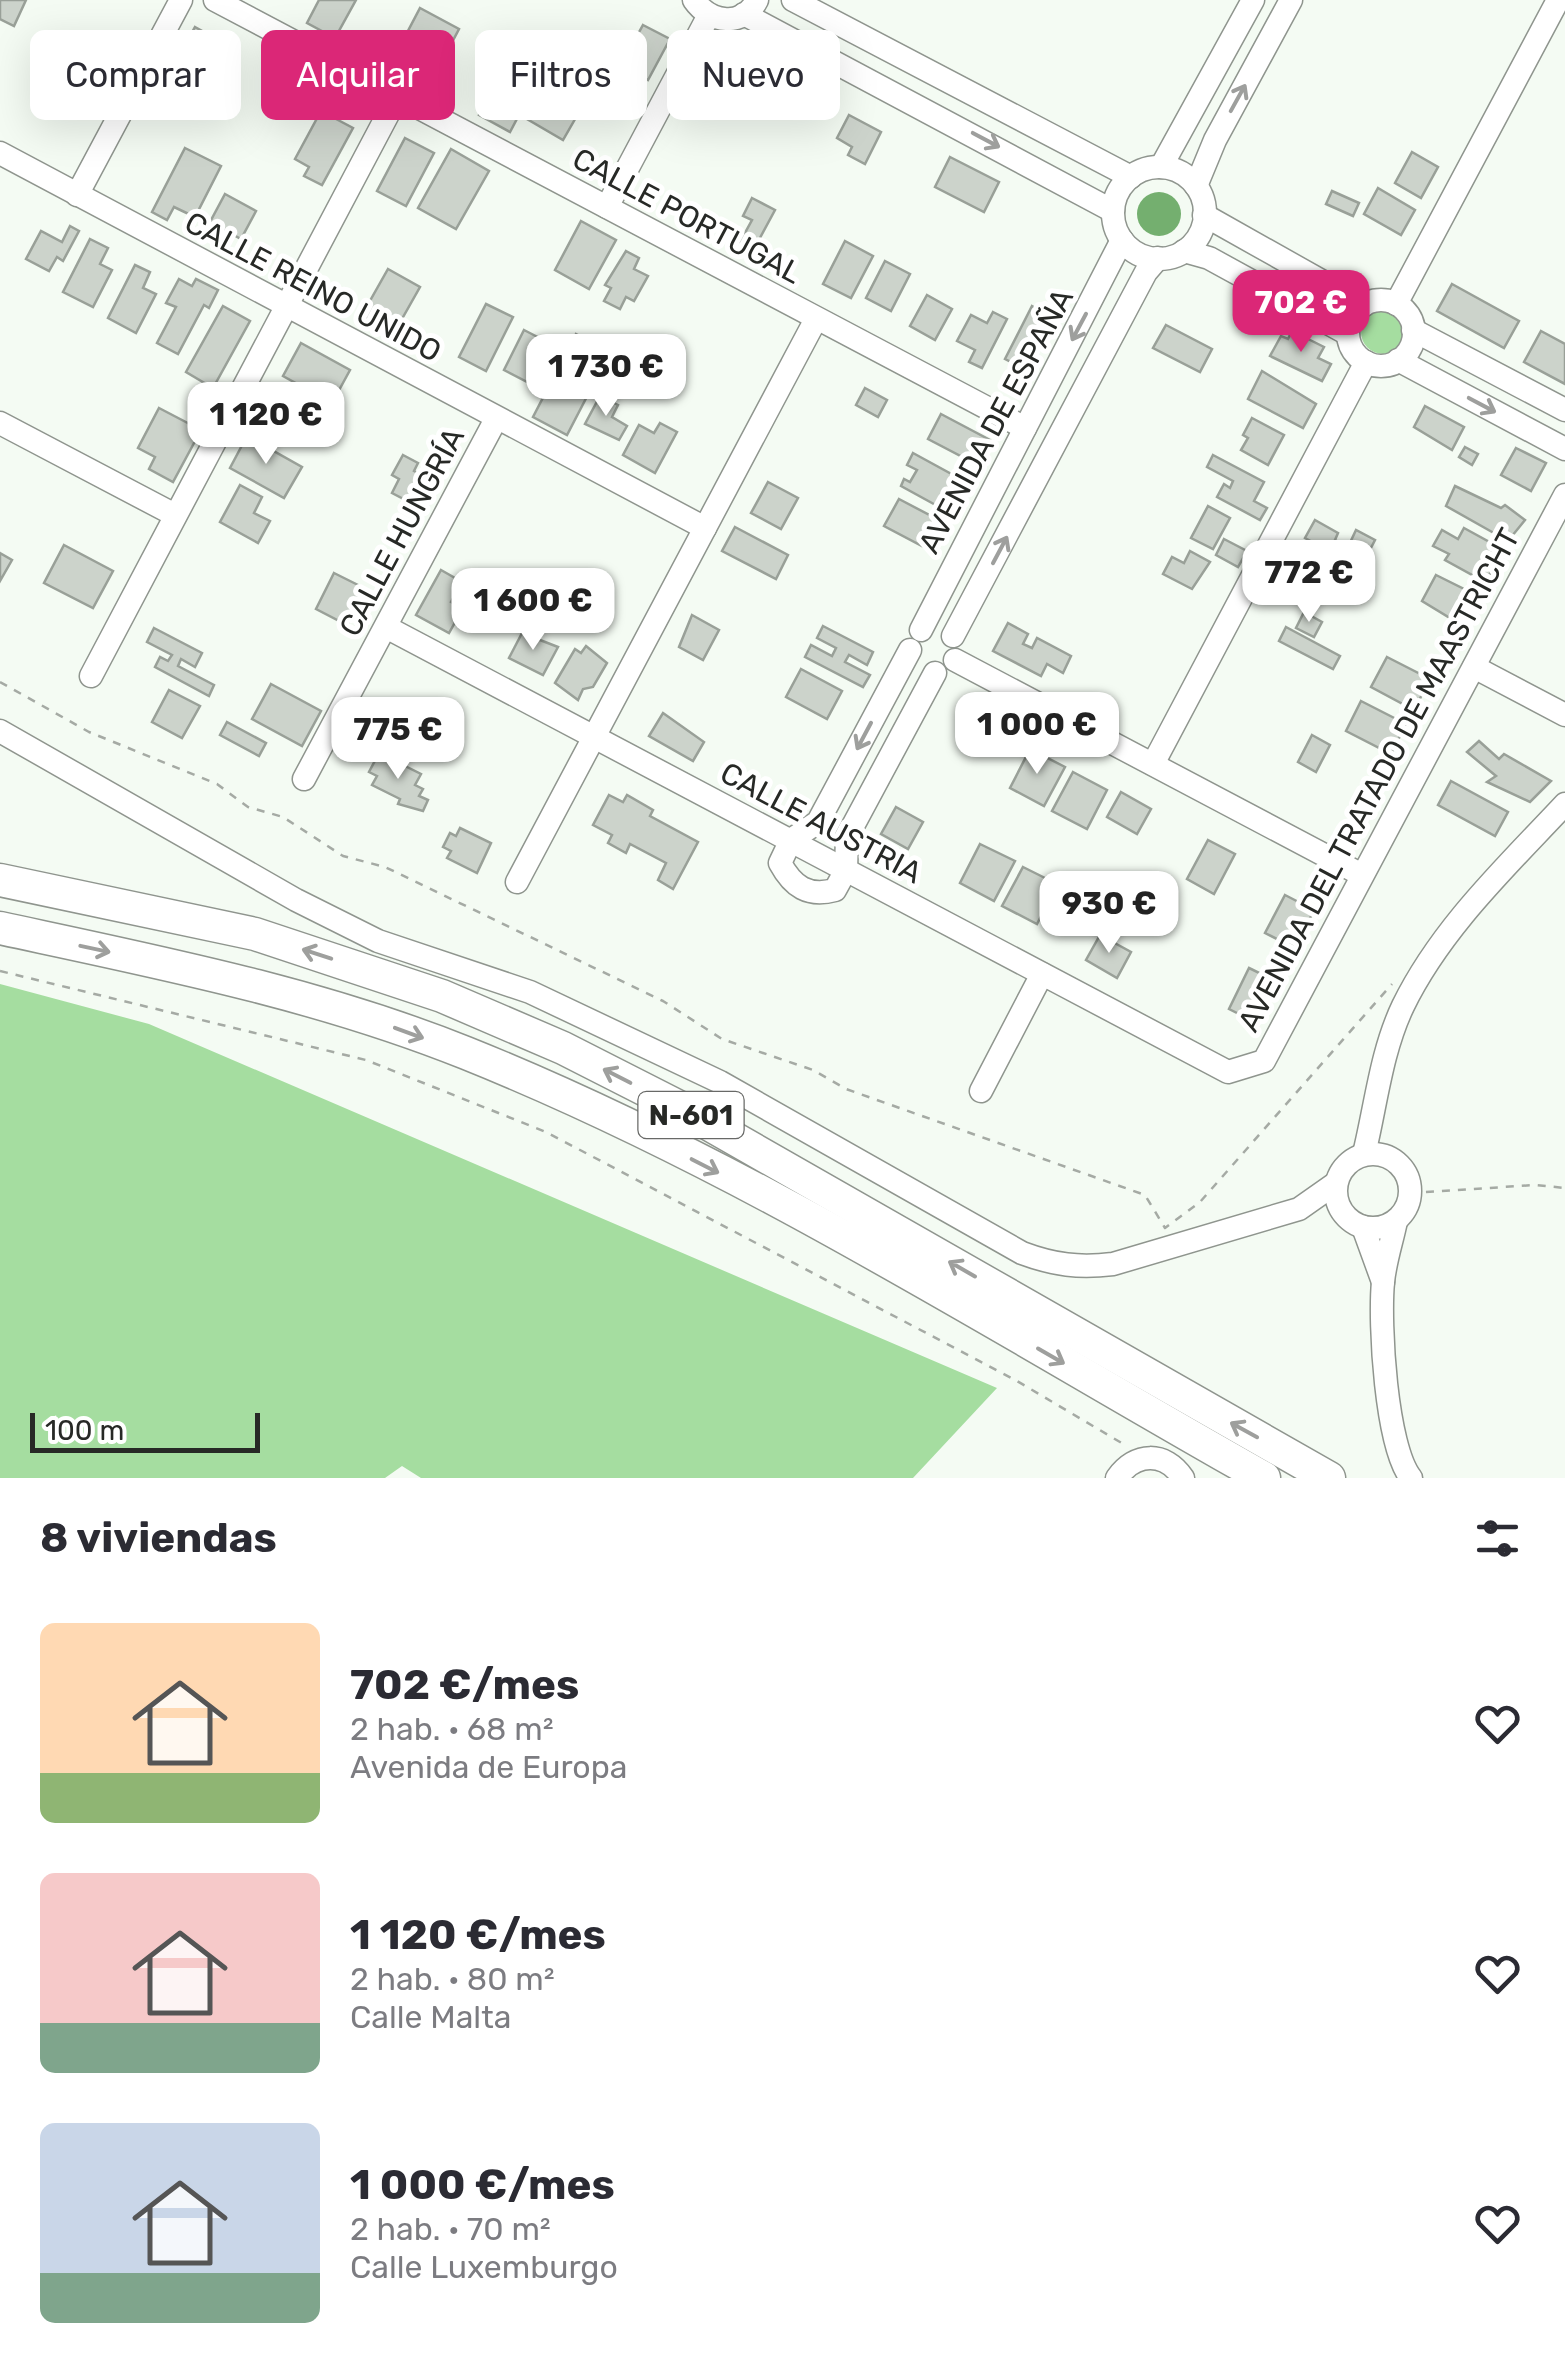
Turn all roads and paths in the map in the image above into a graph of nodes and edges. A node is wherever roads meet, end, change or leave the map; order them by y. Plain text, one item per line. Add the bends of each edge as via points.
1 (181, 0) edge
2 (215, 0) edge
3 (793, 0) edge
4 (1252, 0) edge
5 (1291, 0) edge
6 (1558, 0) edge
7 (750, 7) edge
8 (702, 8) edge
9 (270, 30) edge
10 (385, 120) edge
11 (437, 120) edge
12 (0, 153) edge
13 (1161, 167) junction
14 (1131, 177) junction
15 (1196, 186) junction
16 (77, 194) junction
17 (607, 207) junction
18 (1113, 212) junction
19 (1204, 215) junction
20 (1122, 240) junction
21 (1184, 251) junction
22 (1158, 258) junction
23 (1396, 304) junction
24 (1364, 305) junction
25 (286, 306) junction
26 (816, 319) junction
27 (1413, 330) junction
28 (1348, 334) junction
29 (1398, 360) junction
30 (1366, 362) junction
31 (1565, 410) edge
32 (496, 419) junction
33 (0, 423) edge
34 (1025, 428) junction
35 (1565, 449) edge
36 (1565, 495) edge
37 (175, 515) junction
38 (705, 528) junction
39 (386, 627) junction
40 (954, 636) junction
41 (915, 640) junction
42 (945, 667) junction
43 (1474, 667) junction
44 (91, 676) dead end
45 (0, 682) edge
46 (1565, 716) edge
47 (0, 731) edge
48 (594, 736) junction
49 (1153, 764) junction
50 (304, 779) dead end
51 (1565, 804) edge
52 (790, 840) junction
53 (0, 869) edge
54 (846, 870) junction
55 (1362, 875) junction
56 (0, 880) edge
57 (517, 882) dead end
58 (0, 928) edge
59 (255, 934) junction
60 (0, 971) edge
61 (1042, 974) junction
62 (1400, 975) dead end
63 (1228, 1072) joint
64 (981, 1091) dead end
65 (1375, 1155) junction
66 (1336, 1183) junction
67 (1565, 1188) edge
68 (1410, 1194) junction
69 (1300, 1209) junction
70 (1396, 1221) junction
71 (1354, 1222) junction
72 (1382, 1282) junction
73 (1110, 1438) dead end
74 (1118, 1478) edge
75 (1183, 1478) edge
76 (1264, 1478) edge
77 (1329, 1478) edge
78 (1412, 1478) edge

1 - 16 street
2 - 9 street, CALLE PORTUGAL
3 - 14 street
4 - 13 street
15 -> 5 street
6 - 23 street
7 - 8 street via 718,20
7 -> 18 street
8 - 17 street
10 - 25 street
11 - 17 street, CALLE PORTUGAL
12 - 16 street, CALLE REINO UNIDO
13 - 14 street
13 - 15 street
14 - 18 street
15 - 19 street
16 - 25 street, CALLE REINO UNIDO
17 - 26 street, CALLE PORTUGAL
18 - 20 street
19 - 21 street via 1194,244
19 - 24 street
20 - 22 street
20 -> 34 street, AVENIDA DE ESPAÑA
21 - 22 street
21 - 28 street via 1209,258
40 -> 22 street
23 - 24 street
23 - 27 street
24 - 28 street
25 - 32 street, CALLE REINO UNIDO
25 - 37 street
26 - 34 street, CALLE PORTUGAL
26 - 38 street
27 - 29 street via 1414,340
27 - 31 street
28 - 30 street
29 - 30 street
29 -> 35 street
30 - 49 street
32 - 38 street, CALLE REINO UNIDO
32 - 39 street, CALLE HUNGRÍA
33 - 37 street
34 - 41 street, AVENIDA DE ESPAÑA
36 - 43 street, AVENIDA DEL TRATADO DE MAASTRICHT
37 - 44 street
38 - 48 street
39 - 48 street, CALLE AUSTRIA
39 - 50 street, CALLE HUNGRÍA
40 - 41 street via 939,625
40 - 42 street via 958,642
41 - 42 street via 918,668
41 -> 52 street, AVENIDA DE ESPAÑA via 818,822
42 - 49 street
42 - 54 street via 847,838
43 - 46 street
43 - 55 street, AVENIDA DEL TRATADO DE MAASTRICHT
45 - 62 path via 90,732 216,784 248,808 283,816 343,856 386,867 663,1001 722,1039 1145,1195 1166,1228 1200,1202
47 - 69 street via 296,900 390,946 530,992 704,1074 1022,1253 1083,1268 1113,1264
48 - 52 street, CALLE AUSTRIA
48 - 57 street
49 - 55 street
51 - 65 street via 1466,910 1402,1008 1385,1056
52 - 54 street, CALLE AUSTRIA
52 - 54 street via 780,863 803,890 836,890
53 - 59 highway
54 - 61 street, CALLE AUSTRIA
55 - 63 street, AVENIDA DEL TRATADO DE MAASTRICHT via 1264,1060
56 - 59 highway, N-601
58 -> 76 highway, N-601 via 325,1002 466,1053 601,1112 848,1240
77 -> 59 highway, N-601 via 696,1117 562,1048 442,996
60 - 73 path via 366,1060 546,1132 1018,1381
61 - 63 street, CALLE AUSTRIA
61 - 64 street
65 - 66 street via 1342,1171
65 - 68 street via 1404,1169
66 - 69 street
66 - 71 street via 1336,1196
67 - 68 path
68 - 70 street
69 - 71 street
70 - 71 street via 1384,1227
70 - 72 street
71 - 72 street
72 - 78 street via 1394,1444
74 - 75 street via 1149,1457 1170,1463

